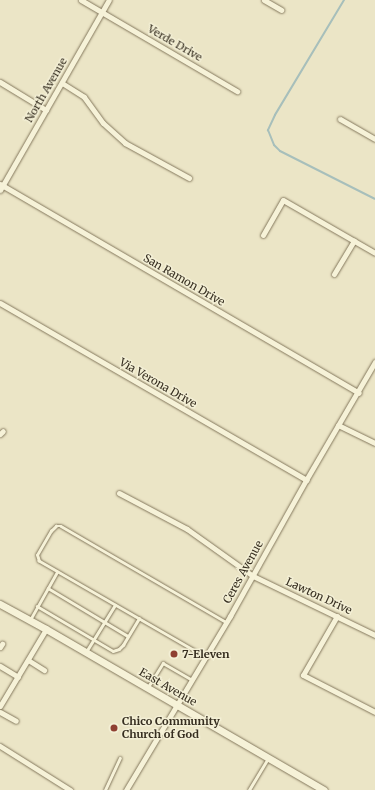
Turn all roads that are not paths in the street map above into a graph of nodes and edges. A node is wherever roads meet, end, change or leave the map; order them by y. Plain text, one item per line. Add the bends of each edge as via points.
1 (81, 0) edge
2 (109, 0) edge
3 (264, 0) edge
4 (281, 10) dead end
5 (102, 13) junction
6 (0, 82) edge
7 (62, 83) junction
8 (237, 91) dead end
9 (46, 110) junction
10 (340, 119) dead end
11 (375, 139) edge
12 (189, 178) dead end
13 (1, 187) edge
14 (263, 235) dead end
15 (354, 241) junction
16 (375, 253) edge
17 (334, 274) dead end
18 (0, 303) edge
19 (375, 362) edge
20 (358, 392) junction
21 (338, 425) junction
22 (375, 443) edge
23 (306, 480) junction
24 (119, 493) dead end
25 (58, 572) junction
26 (253, 576) junction
27 (48, 588) junction
28 (0, 604) edge
29 (115, 605) junction
30 (38, 606) junction
31 (337, 616) junction
32 (139, 618) junction
33 (30, 620) junction
34 (104, 622) junction
35 (226, 622) junction
36 (46, 629) junction
37 (375, 635) edge
38 (128, 636) junction
39 (94, 640) junction
40 (86, 652) junction
41 (205, 657) junction
42 (28, 660) junction
43 (0, 666) edge
44 (44, 670) dead end
45 (18, 677) junction
46 (191, 679) junction
47 (148, 688) junction
48 (176, 705) junction
49 (0, 706) edge
50 (0, 712) edge
51 (375, 712) edge
52 (16, 721) dead end
53 (0, 746) edge
54 (120, 758) dead end
55 (268, 758) junction
56 (70, 790) edge
57 (105, 790) edge
58 (126, 790) edge
59 (249, 790) edge
60 (324, 790) edge

1 - 5 street, Verde Drive
2 - 5 street, North Avenue
3 - 4 street
5 - 7 street, North Avenue
5 - 8 street, Verde Drive
6 - 9 street
7 - 9 street, North Avenue
7 - 12 street via 84,97 103,123 124,143
9 - 13 street, North Avenue
10 - 11 street
13 - 20 street, San Ramon Drive
14 - 15 street via 283,200
15 - 16 street
15 - 17 street
18 - 23 street, Via Verona Drive
19 - 20 street, Ceres Avenue
20 - 21 street, Ceres Avenue
21 - 22 street
21 - 23 street, Ceres Avenue
23 - 26 street, Ceres Avenue
24 - 26 street, Lawton Drive via 187,529
25 - 27 lane
25 - 29 lane
25 - 35 lane via 39,561 36,555 51,531 56,526 61,526
26 - 31 street, Lawton Drive
26 - 35 street, Ceres Avenue
27 - 30 lane
27 - 34 lane
28 - 33 main road, East Avenue
29 - 32 lane
29 - 34 lane
30 - 33 lane
30 - 39 lane
31 - 37 street, Lawton Drive
31 - 51 street via 304,675
32 - 38 lane
32 - 41 lane
33 - 36 main road, East Avenue
34 - 38 lane
34 - 39 lane
35 - 41 street, Ceres Avenue
36 - 40 main road, East Avenue
36 - 42 street
38 - 39 lane via 123,645 113,651
39 - 40 lane
40 - 47 main road, East Avenue
41 - 46 street, Ceres Avenue
42 - 44 street
42 - 45 street
43 - 45 street
45 - 49 street
46 - 47 lane via 162,663
46 - 48 street, Ceres Avenue
47 - 48 main road, East Avenue
48 - 55 main road, East Avenue
48 - 58 street, Ceres Avenue
50 - 52 street
53 - 56 street
54 - 57 lane
55 - 59 lane
55 - 60 main road, East Avenue

